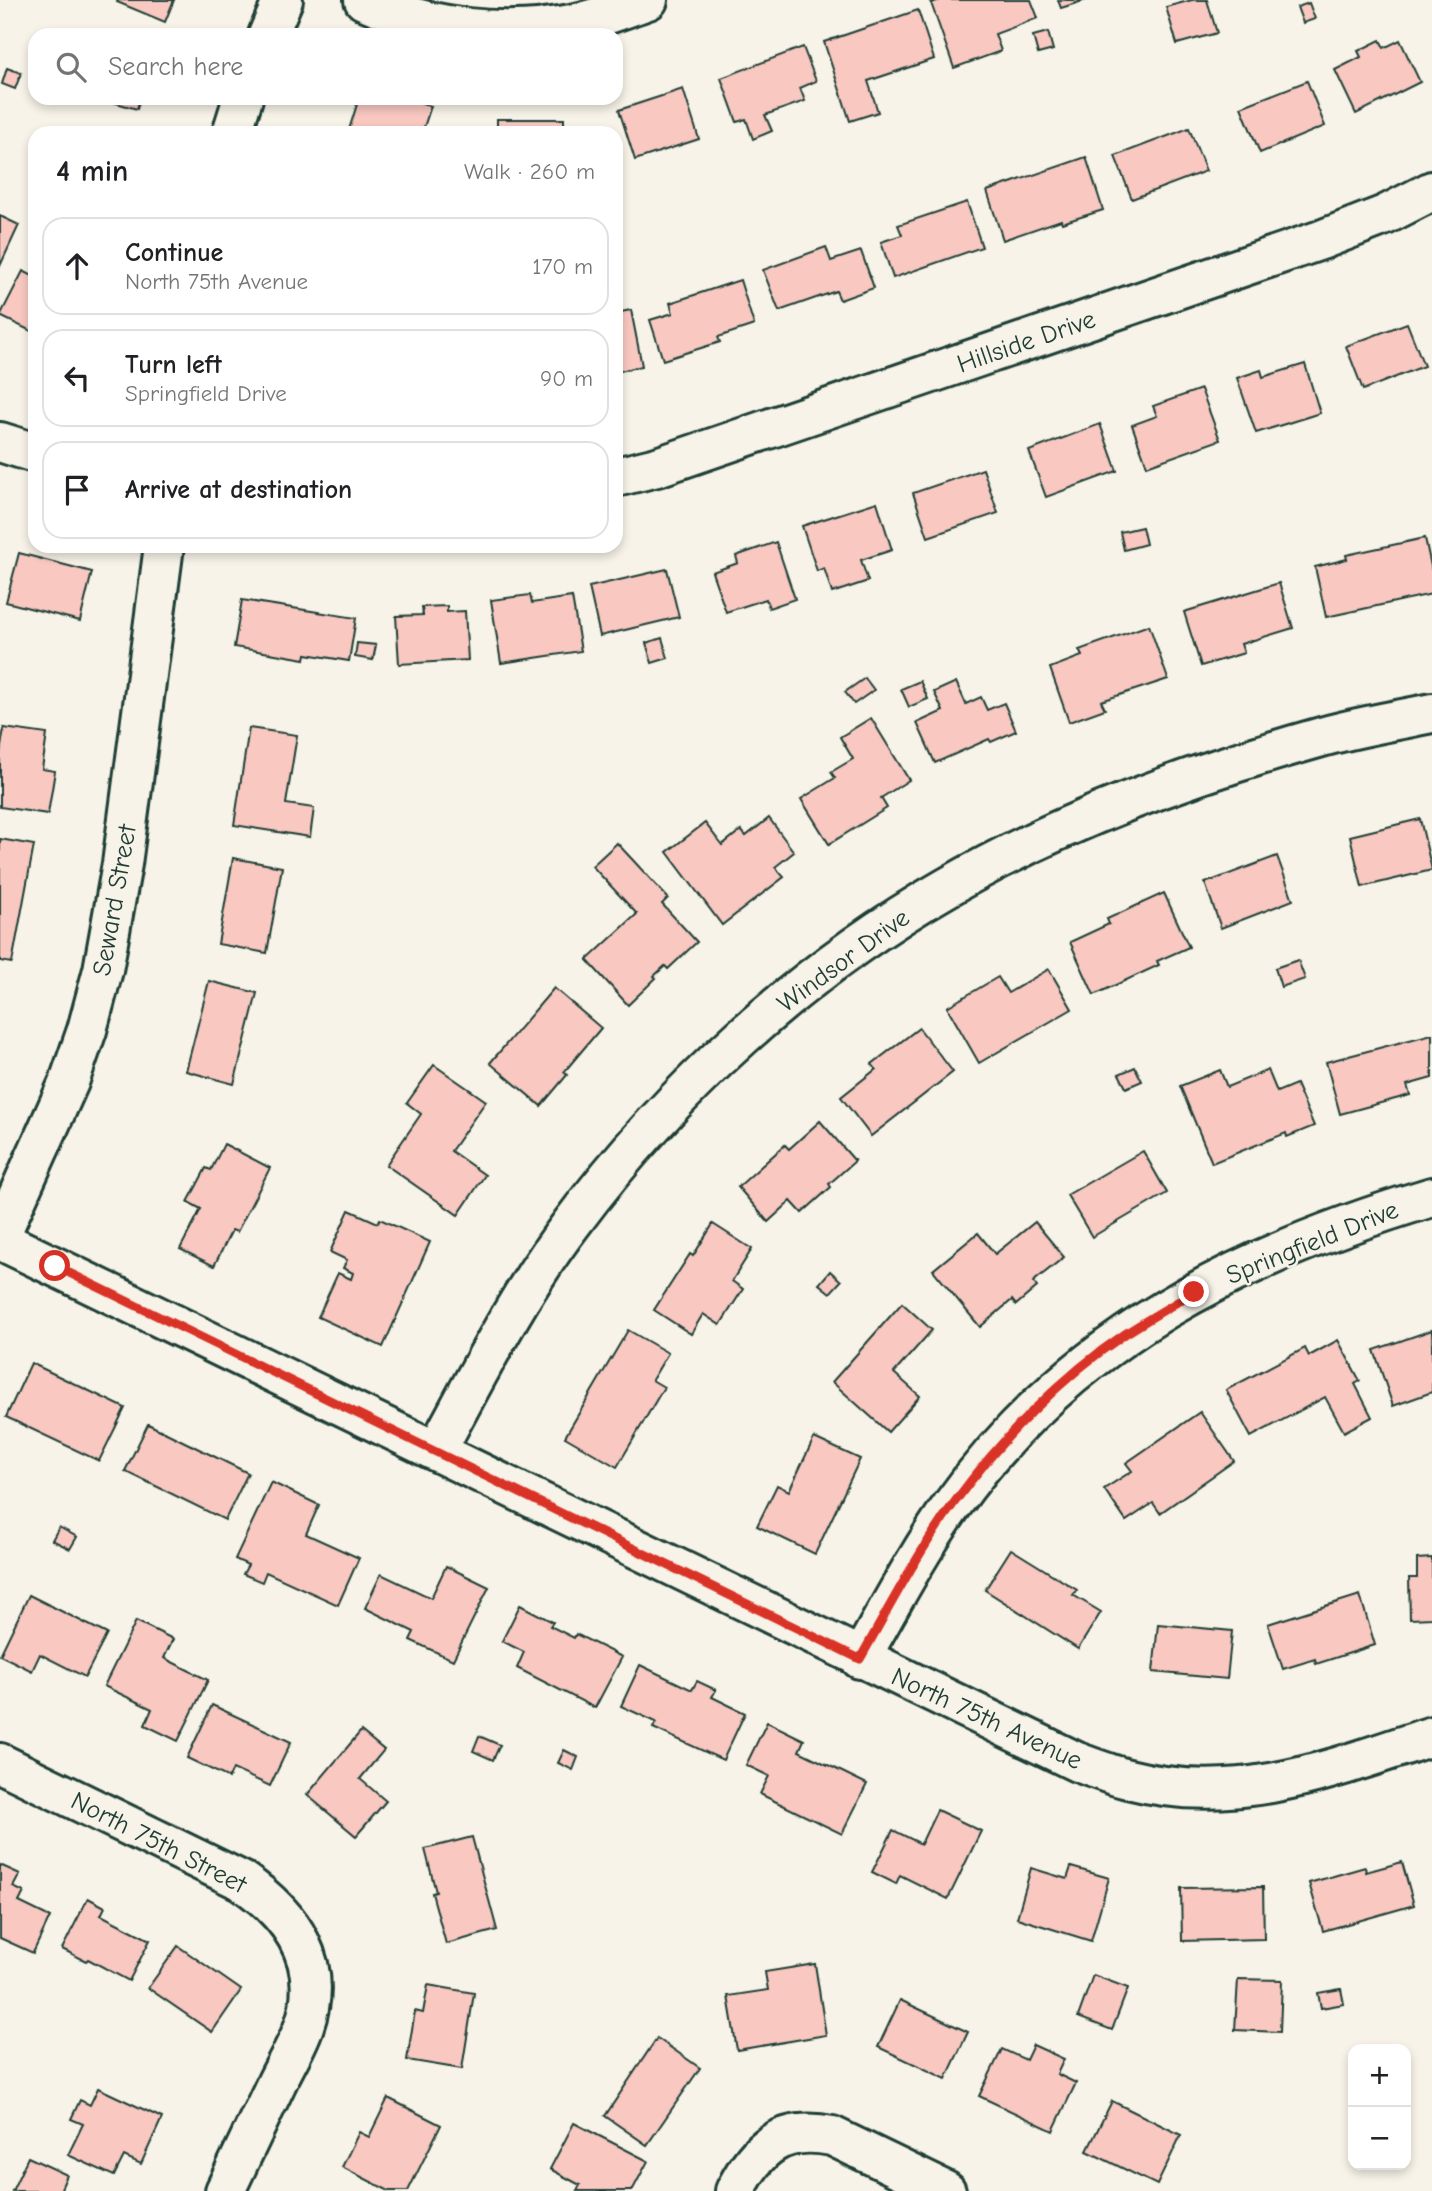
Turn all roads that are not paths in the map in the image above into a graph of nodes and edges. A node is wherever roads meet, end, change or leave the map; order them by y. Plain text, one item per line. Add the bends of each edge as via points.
1 (283, 0) edge
2 (364, 0) edge
3 (648, 0) edge
4 (271, 28) edge
5 (484, 28) edge
6 (523, 28) edge
7 (241, 105) edge
8 (234, 126) edge
9 (1432, 191) edge
10 (0, 442) edge
11 (28, 451) edge
12 (623, 475) edge
13 (162, 553) edge
14 (1432, 713) edge
15 (1432, 1197) edge
16 (0, 1238) edge
17 (436, 1451) junction
18 (860, 1659) junction
19 (1432, 1736) edge
20 (0, 1763) edge
21 (225, 2191) edge
22 (735, 2191) edge
23 (946, 2191) edge

1 - 4 street
2 - 5 street via 430,22
3 - 6 street via 574,23
7 - 8 street
9 - 12 street, Hillside Drive via 1321,240
10 - 11 street
13 - 16 street, Seward Street via 122,864 103,970 69,1082
14 - 17 street, Windsor Drive via 1294,745 1180,782 1058,831 946,888 840,956 743,1035 678,1099 571,1223 511,1314
15 - 18 street, Springfield Drive via 1279,1250 1194,1292 1123,1335 1059,1387 1006,1439 954,1502
16 - 17 street, North 75th Avenue
17 - 18 street, North 75th Avenue
18 - 19 street, North 75th Avenue via 1077,1762 1170,1787 1224,1790 1297,1780
20 - 21 street, North 75th Street via 242,1881 288,1920 302,1946 310,1993 304,2025
22 - 23 street via 748,2166 764,2149 797,2134 814,2132 832,2136

